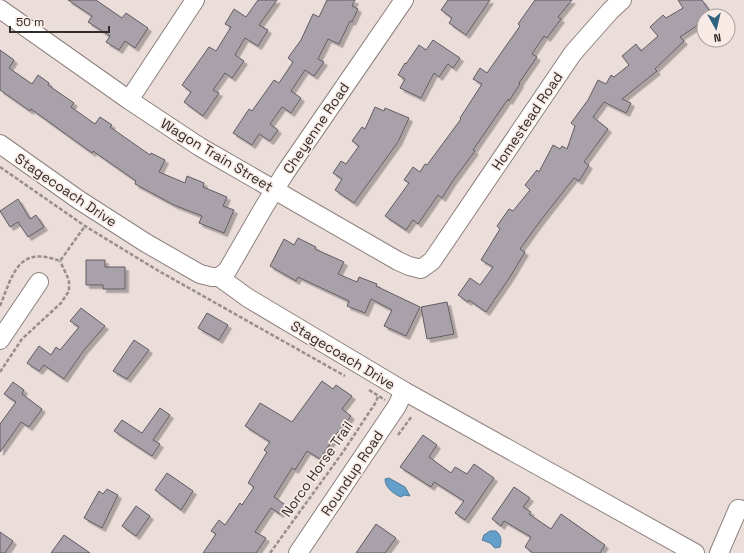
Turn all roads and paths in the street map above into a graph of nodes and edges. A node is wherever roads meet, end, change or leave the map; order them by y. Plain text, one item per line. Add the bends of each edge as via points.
1 (195, 0) edge
2 (404, 0) edge
3 (622, 0) edge
4 (0, 9) edge
5 (129, 100) junction
6 (0, 144) edge
7 (275, 190) junction
8 (85, 226) dead end
9 (440, 249) joint
10 (60, 261) junction
11 (219, 277) junction
12 (39, 282) dead end
13 (0, 306) edge
14 (0, 340) edge
15 (0, 372) edge
16 (404, 391) junction
17 (378, 396) dead end
18 (741, 509) edge
19 (270, 553) edge
20 (298, 553) edge
21 (695, 553) edge
22 (719, 553) edge

1 - 5 street
2 - 7 street, Cheyenne Road
3 - 9 street, Homestead Road via 573,53
4 - 5 street, Wagon Train Street
5 - 7 street, Wagon Train Street via 200,147
6 - 11 street, Stagecoach Drive via 79,200 146,243 200,274
7 - 9 street, Wagon Train Street via 409,266 421,268 432,261
7 - 11 street, Cheyenne Road via 227,271
8 - 10 path
10 - 13 path via 48,256 29,257 13,274
10 - 15 path via 69,280 69,291 61,303 22,339
11 - 16 street, Stagecoach Drive via 248,298
12 - 14 street
16 - 20 street, Roundup Road via 397,406
16 - 21 street, Stagecoach Drive
17 - 19 path, Norco Horse Trail via 343,452
18 - 22 street

